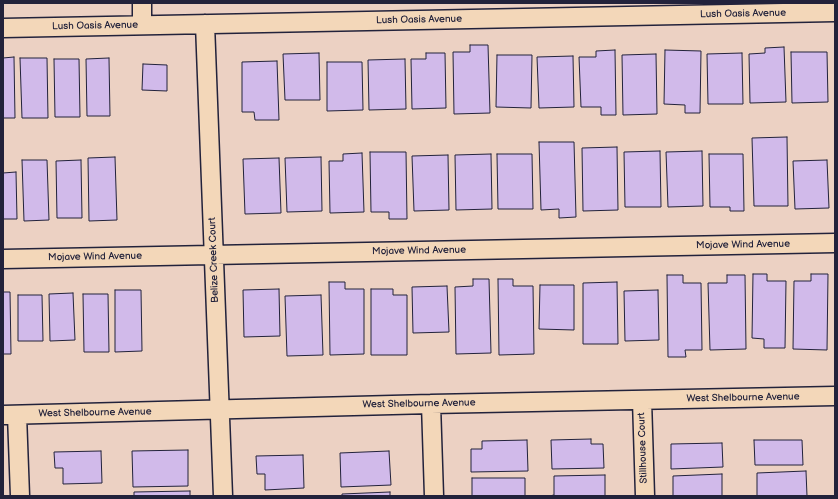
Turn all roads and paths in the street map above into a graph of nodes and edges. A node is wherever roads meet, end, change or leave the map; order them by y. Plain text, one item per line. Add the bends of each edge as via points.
1 (142, 3) edge
2 (835, 12) edge
3 (205, 24) junction
4 (142, 25) junction
5 (3, 28) edge
6 (835, 243) edge
7 (214, 255) junction
8 (3, 259) edge
9 (835, 396) edge
10 (642, 400) junction
11 (431, 404) junction
12 (220, 410) junction
13 (10, 415) edge
14 (20, 496) edge
15 (223, 496) edge
16 (434, 496) edge
17 (645, 496) edge

1 - 4 street
2 - 3 street, Lush Oasis Avenue
3 - 4 street, Lush Oasis Avenue
3 - 7 street, Belize Creek Court
4 - 5 street, Lush Oasis Avenue
6 - 7 street, Mojave Wind Avenue
7 - 8 street, Mojave Wind Avenue
7 - 12 street, Belize Creek Court
9 - 10 street, West Shelbourne Avenue
10 - 11 street, West Shelbourne Avenue
10 - 17 street, Stillhouse Court
11 - 12 street, West Shelbourne Avenue
11 - 16 street
12 - 13 street, West Shelbourne Avenue
12 - 15 street, Belize Creek Court
13 - 14 street

